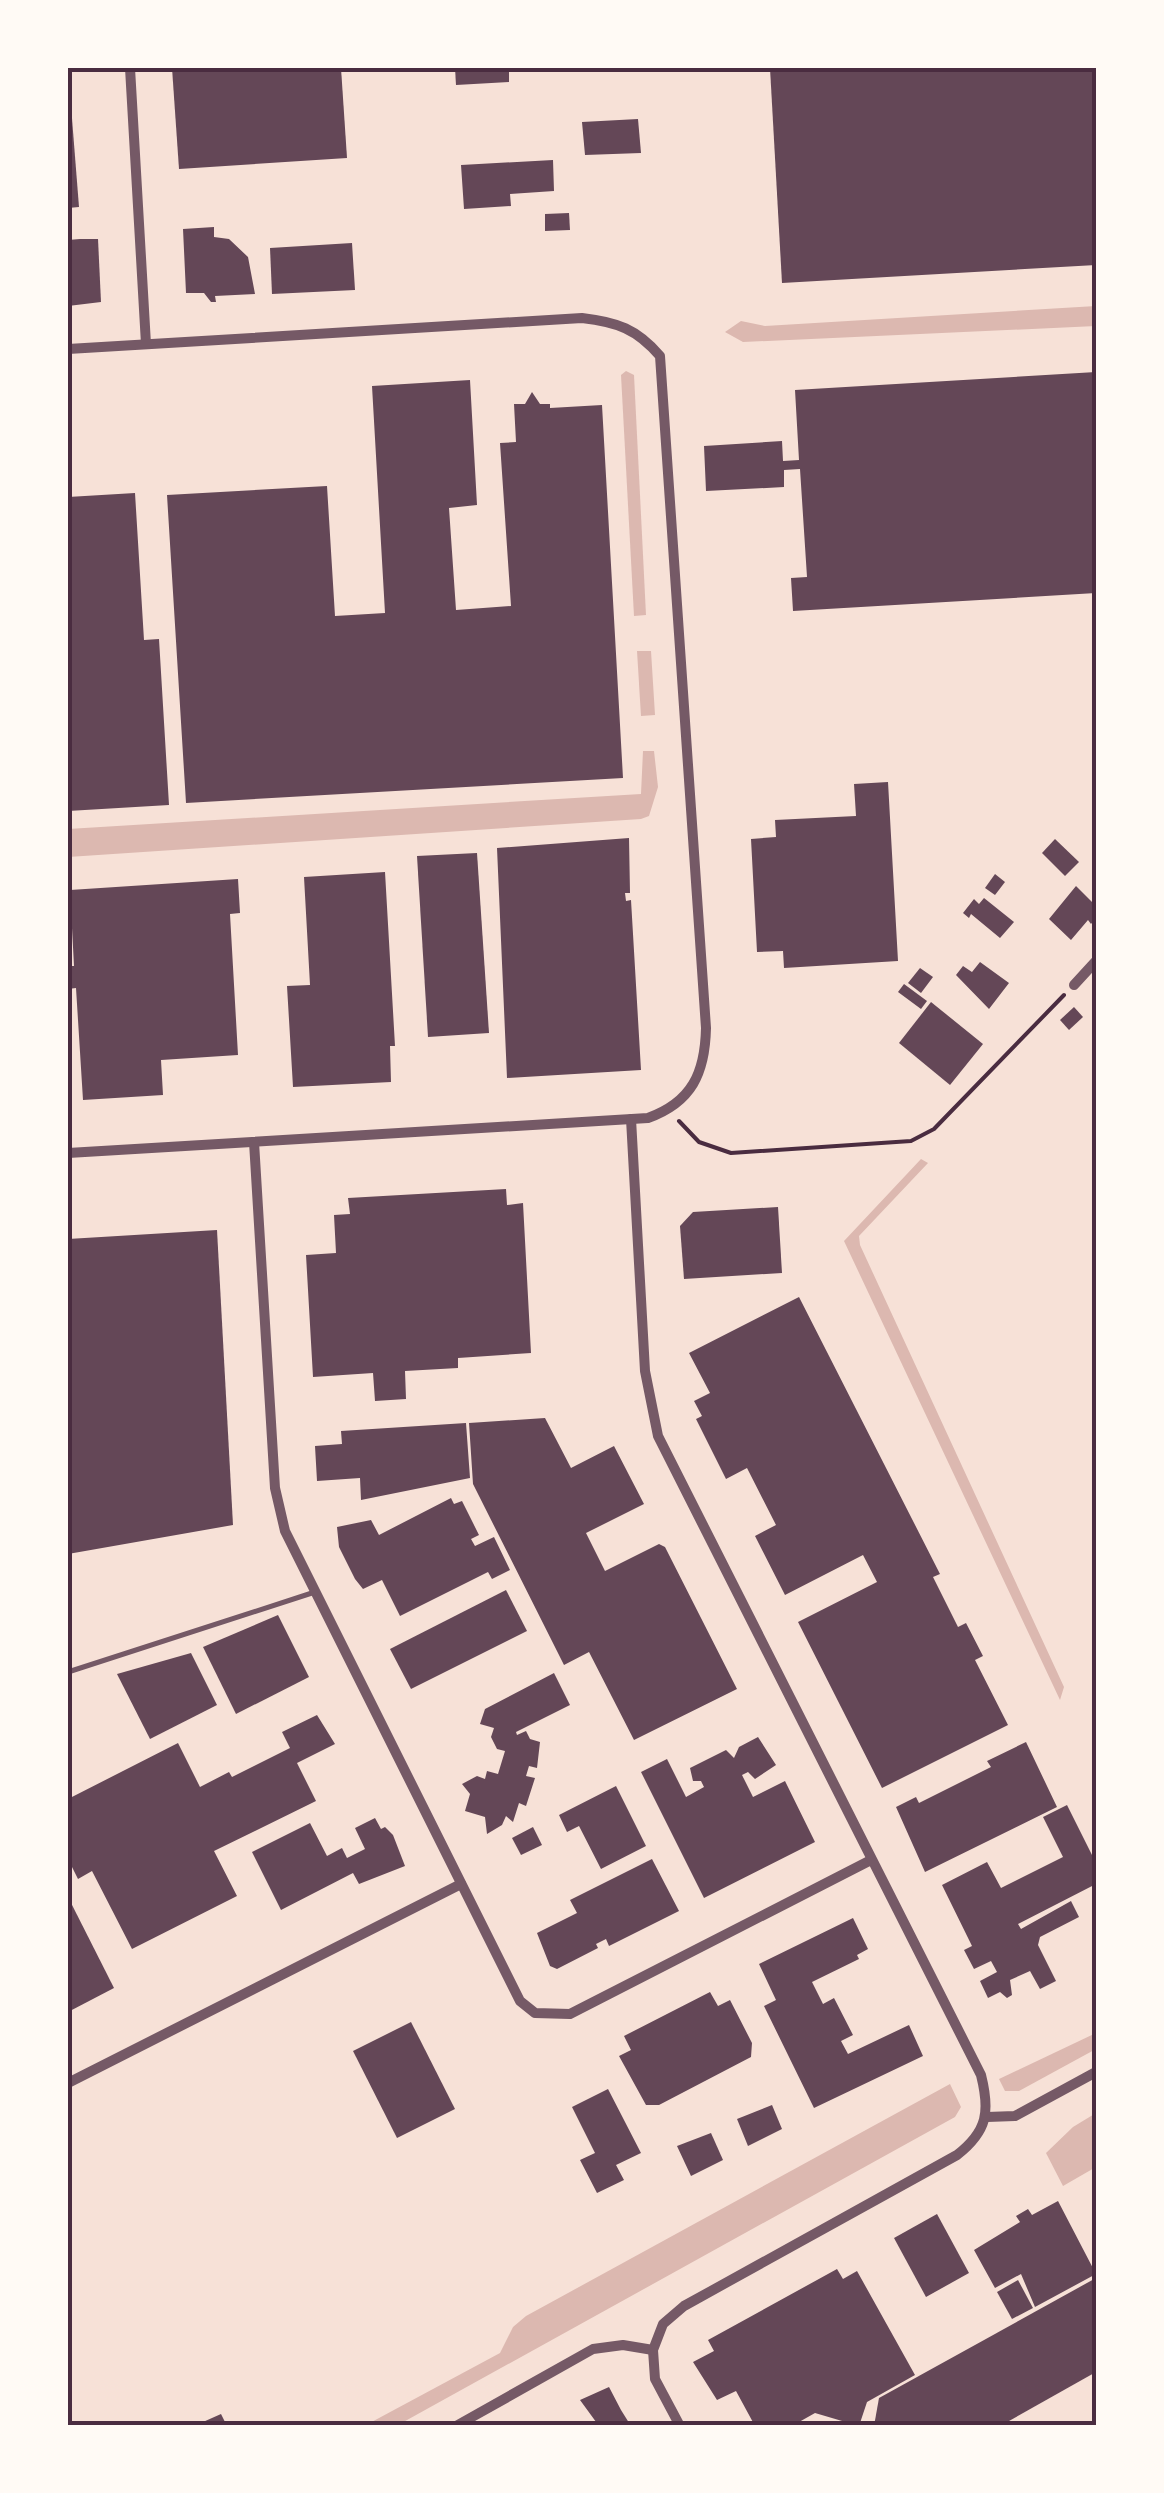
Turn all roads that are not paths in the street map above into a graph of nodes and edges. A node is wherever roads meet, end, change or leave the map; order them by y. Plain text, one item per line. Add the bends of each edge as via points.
1 (130, 68) edge
2 (146, 344) junction
3 (68, 349) edge
4 (1096, 961) edge
5 (1074, 985) road end
6 (631, 1119) junction
7 (254, 1142) junction
8 (68, 1153) edge
9 (315, 1592) junction
10 (68, 1672) edge
11 (872, 1860) junction
12 (461, 1884) junction
13 (1096, 2072) edge
14 (68, 2083) edge
15 (987, 2117) junction
16 (653, 2350) junction
17 (456, 2426) edge
18 (680, 2426) edge

1 - 2 street
2 - 3 street
2 - 6 street via 582,318 640,333 660,356 706,1028 700,1074 687,1096 670,1110
4 - 5 street
6 - 7 street
6 - 11 street via 645,1371 658,1436
7 - 8 street
7 - 9 street via 275,1488 285,1531
9 - 10 lane
9 - 12 street
11 - 12 street via 570,2014 553,2016 520,2001
11 - 15 street via 981,2074
12 - 14 street
13 - 15 street via 1015,2116
15 - 16 street via 977,2140 957,2155 684,2306 663,2324
16 - 17 street via 593,2349
16 - 18 street via 655,2379

